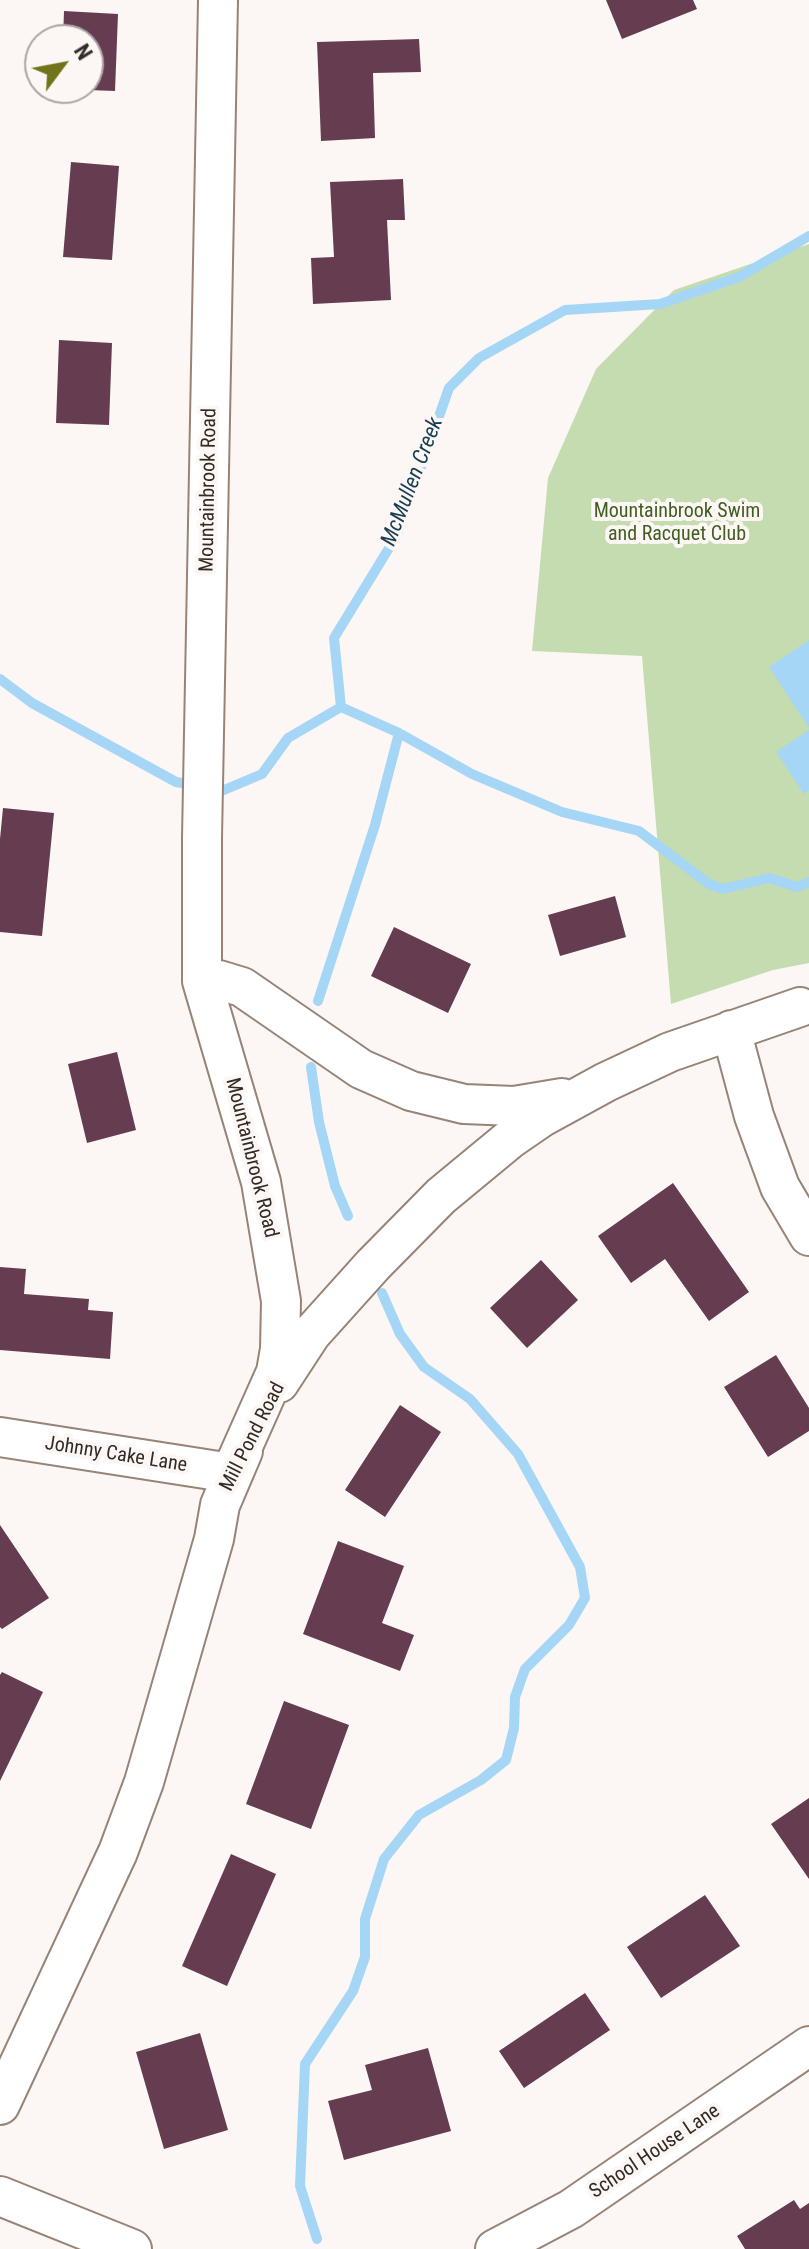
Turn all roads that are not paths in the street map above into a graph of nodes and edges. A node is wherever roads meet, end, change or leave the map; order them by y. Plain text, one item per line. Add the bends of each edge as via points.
1 (218, 0) edge
2 (202, 981) junction
3 (800, 1007) dead end
4 (731, 1030) junction
5 (606, 1082) junction
6 (809, 1236) edge
7 (0, 1437) edge
8 (231, 1473) junction
9 (809, 2046) edge
10 (0, 2105) edge
11 (0, 2196) edge
12 (132, 2249) edge
13 (495, 2249) edge

1 - 2 street, Mountainbrook Road
2 - 5 street via 242,987 361,1069 411,1091 464,1104 514,1106 558,1099
2 - 8 street, Mountainbrook Road via 261,1182 281,1301 276,1372
3 - 4 street, Mill Pond Road
4 - 5 street, Mill Pond Road
4 - 6 street via 780,1187
5 - 8 street, Mill Pond Road via 510,1139 441,1196 373,1265 288,1366
7 - 8 street, Johnny Cake Lane
8 - 10 street, Mill Pond Road via 144,1782 118,1852
9 - 13 street, School House Lane via 571,2209
11 - 12 street

